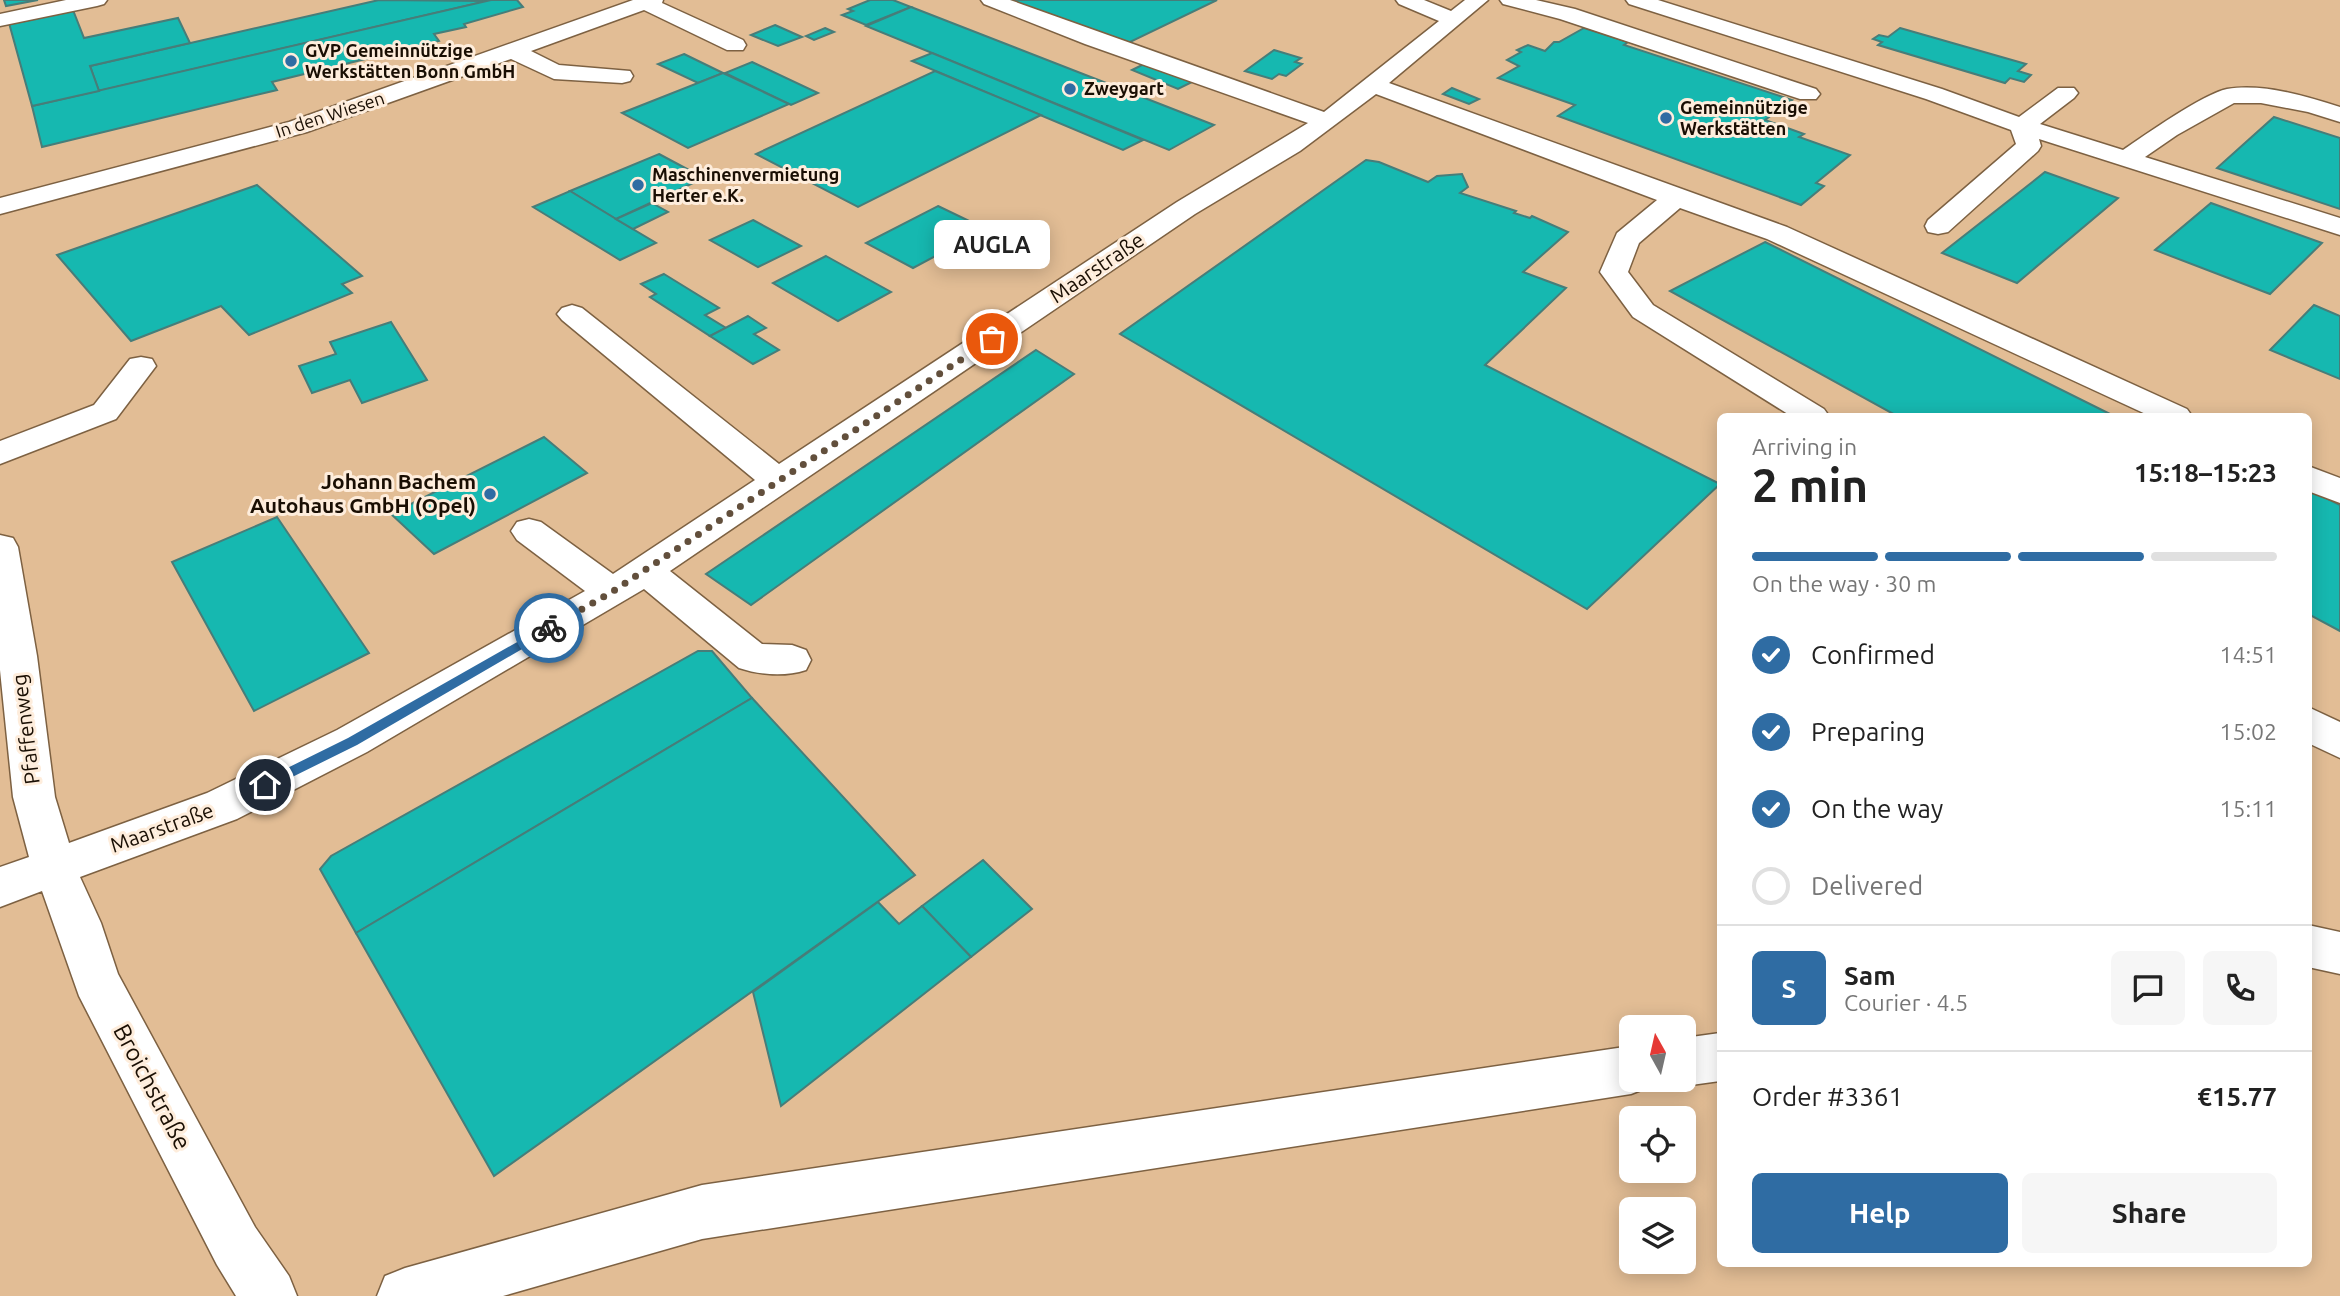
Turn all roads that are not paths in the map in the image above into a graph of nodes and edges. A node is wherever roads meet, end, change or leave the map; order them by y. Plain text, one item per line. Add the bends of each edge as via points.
1 (97, 0) edge
2 (991, 0) edge
3 (1406, 0) edge
4 (1510, 0) edge
5 (1636, 0) edge
6 (649, 1) edge
7 (1466, 10) edge
8 (0, 20) edge
9 (735, 45) dead end
10 (513, 51) junction
11 (622, 76) dead end
12 (1373, 85) junction
13 (2066, 93) dead end
14 (1808, 94) dead end
15 (2340, 115) edge
16 (1327, 121) junction
17 (2022, 126) junction
18 (2126, 159) junction
19 (1676, 198) junction
20 (0, 206) edge
21 (1938, 226) dead end
22 (2340, 227) edge
23 (572, 314) dead end
24 (141, 366) dead end
25 (1808, 413) edge
26 (2169, 413) edge
27 (0, 453) edge
28 (2312, 479) edge
29 (778, 481) junction
30 (2340, 492) edge
31 (530, 531) dead end
32 (0, 547) edge
33 (645, 570) junction
34 (612, 592) junction
35 (792, 660) dead end
36 (2312, 725) edge
37 (2340, 742) edge
38 (54, 868) junction
39 (0, 887) edge
40 (2312, 947) edge
41 (2340, 953) edge
42 (1717, 1057) edge
43 (1696, 1060) edge
44 (1619, 1072) edge
45 (269, 1296) edge
46 (405, 1296) edge

1 - 8 street
2 - 16 street
3 - 7 street
4 - 14 street via 1567,14
5 - 17 street
6 - 9 street
6 - 10 street, In den Wiesen
7 - 12 street, Maarstraße
10 - 11 street via 554,72
10 - 20 street, In den Wiesen via 298,127
12 - 16 street, Maarstraße
12 - 19 street
13 - 17 street
15 - 18 street via 2261,96 2229,96
16 - 29 street, Maarstraße via 1186,208
17 - 18 street
17 - 21 street via 2029,146
18 - 22 street
19 - 25 street via 1627,239 1614,272 1643,311
19 - 26 street via 1777,233
23 - 29 street
24 - 27 street via 106,412
28 - 30 street
29 - 33 street, Maarstraße
31 - 34 street
32 - 38 street, Pfaffenweg via 34,797
33 - 34 street, Maarstraße
33 - 35 street via 753,658
34 - 38 street, Maarstraße via 352,741 222,806
36 - 37 street
38 - 39 street, Maarstraße
38 - 45 street, Broichstraße via 96,981 236,1246
40 - 41 street
42 - 43 street
44 - 46 street via 702,1212

